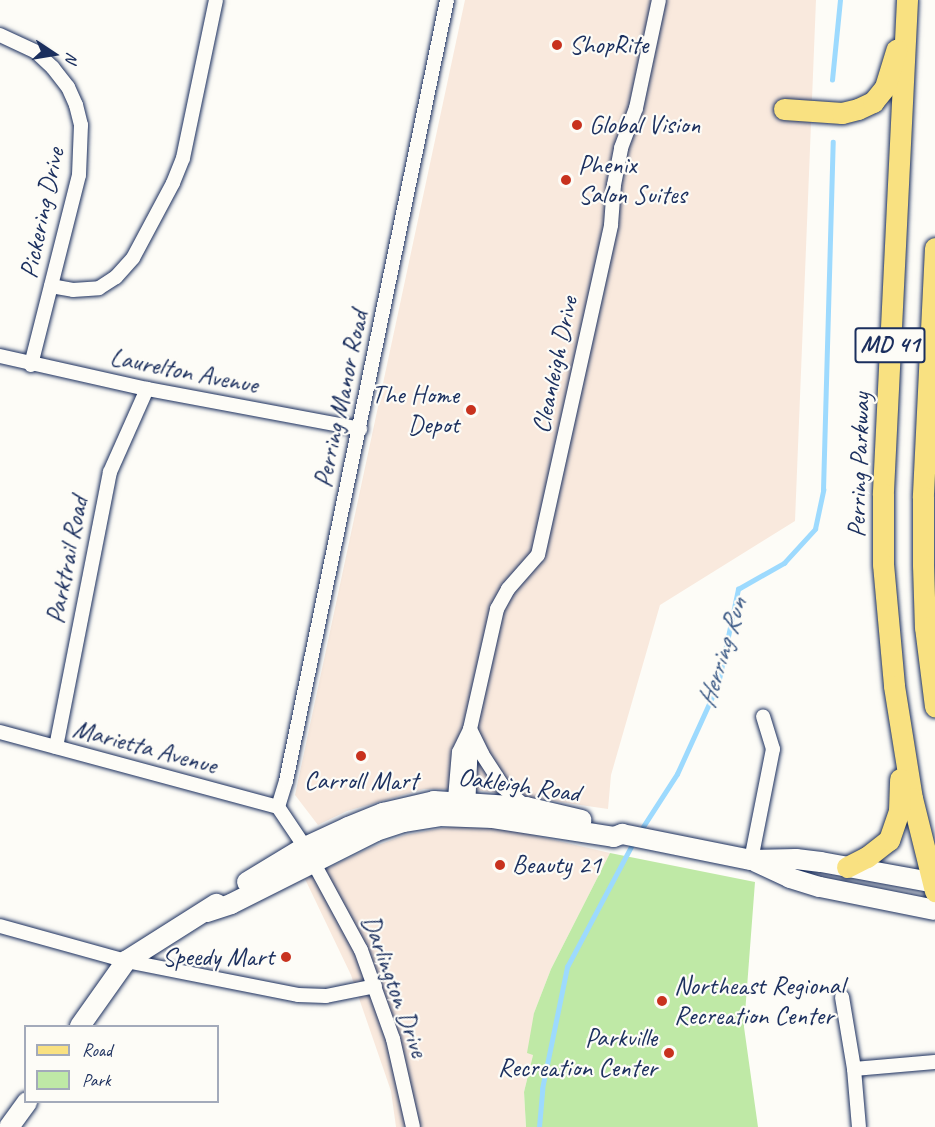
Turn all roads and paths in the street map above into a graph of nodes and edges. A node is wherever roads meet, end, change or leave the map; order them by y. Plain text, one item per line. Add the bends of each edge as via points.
1 (216, 0) edge
2 (447, 0) edge
3 (659, 0) edge
4 (907, 1) edge
5 (0, 35) edge
6 (784, 109) dead end
7 (935, 248) edge
8 (51, 286) junction
9 (0, 356) edge
10 (31, 364) junction
11 (147, 389) junction
12 (360, 429) junction
13 (894, 686) junction
14 (935, 706) edge
15 (764, 717) dead end
16 (470, 729) junction
17 (0, 732) edge
18 (56, 747) junction
19 (278, 807) junction
20 (526, 807) junction
21 (461, 809) junction
22 (623, 834) junction
23 (309, 855) junction
24 (751, 860) junction
25 (846, 867) junction
26 (934, 886) edge
27 (935, 910) edge
28 (0, 926) edge
29 (126, 961) junction
30 (375, 986) junction
31 (842, 997) dead end
32 (81, 1025) edge
33 (935, 1062) edge
34 (854, 1068) junction
35 (25, 1103) edge
36 (8, 1119) edge
37 (414, 1127) edge
38 (858, 1127) edge

1 - 8 street via 183,158 133,258 117,277 99,288 73,290
2 - 12 street, Perring Manor Road
3 - 16 street, Cleanleigh Drive via 636,108 621,148 611,225 538,555 508,589 497,609
4 - 6 main road via 892,67 885,87 873,102 842,113
4 - 13 main road, Perring Parkway / MD 41 via 883,494 883,564
5 - 8 street, Pickering Drive via 36,52 54,68 68,87 78,115 82,144 78,175
7 - 14 main road, MD 41 via 923,565 925,627
8 - 10 street, Pickering Drive
9 - 10 street, Laurelton Avenue
10 - 11 street, Laurelton Avenue
11 - 12 street, Laurelton Avenue
11 - 18 street, Parktrail Road via 110,472
12 - 19 street, Perring Manor Road
13 - 25 main road via 900,784 895,826 880,849
13 - 26 main road, Perring Parkway / MD 41 via 912,798
15 - 24 street via 773,749
16 - 20 street via 504,788
16 - 21 street, Cleanleigh Drive via 472,753
17 - 18 street, Marietta Avenue
18 - 19 street, Marietta Avenue
19 - 23 street, Darlington Drive
20 - 21 street, Oakleigh Road
20 - 22 street, Oakleigh Road via 616,828
21 - 22 street, Oakleigh Road via 493,818 614,837
21 - 23 street, Oakleigh Road via 403,822
22 - 24 street, Oakleigh Road
23 - 29 street, Oakleigh Road via 231,904 207,912
23 - 30 street, Darlington Drive via 350,926
24 - 25 street, Oakleigh Road via 796,859
24 - 27 street, Oakleigh Road via 820,887
25 - 26 street, Oakleigh Road
28 - 29 street
29 - 30 street via 297,995 326,996
29 - 32 street
30 - 37 street, Darlington Drive via 393,1039
31 - 34 street
33 - 34 street
34 - 38 street
35 - 36 street

